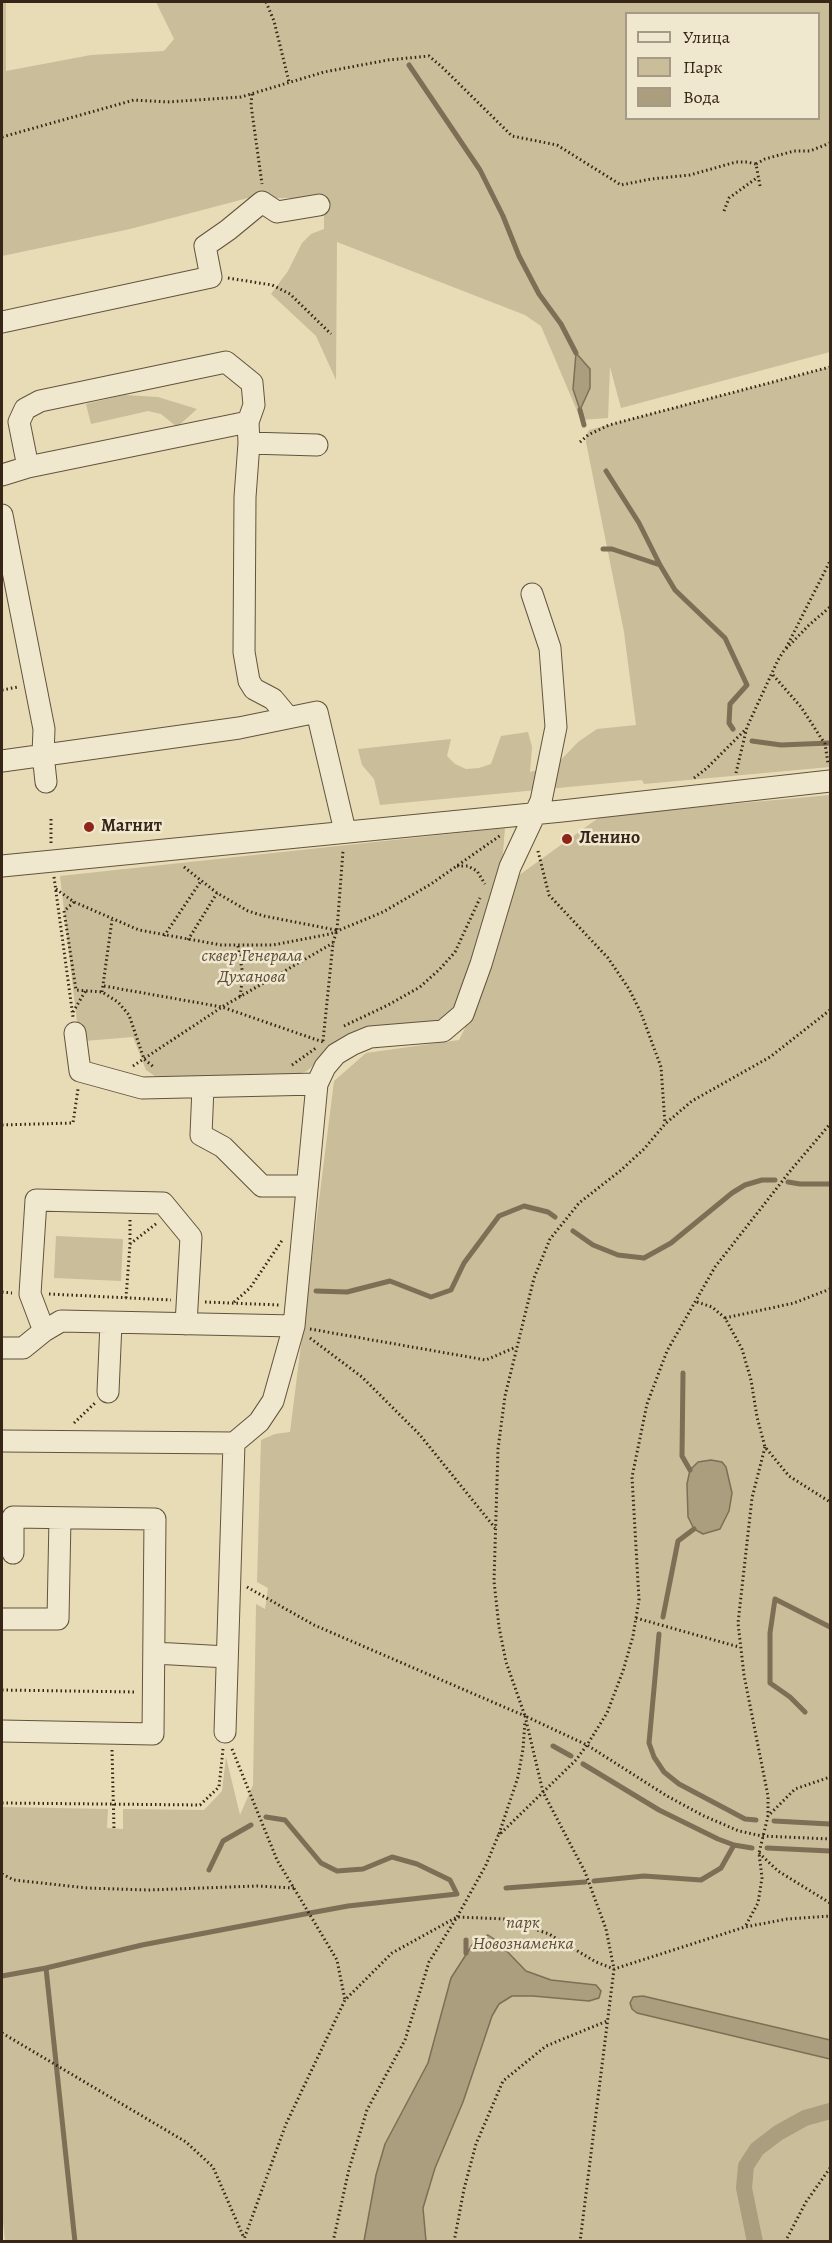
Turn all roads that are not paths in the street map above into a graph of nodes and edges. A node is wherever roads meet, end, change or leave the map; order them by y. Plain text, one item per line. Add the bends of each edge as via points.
1 (319, 206) dead end
2 (2, 322) edge
3 (249, 433) junction
4 (317, 445) dead end
5 (28, 467) junction
6 (2, 475) edge
7 (2, 515) edge
8 (532, 594) dead end
9 (288, 717) junction
10 (43, 754) junction
11 (2, 761) edge
12 (831, 781) edge
13 (46, 782) dead end
14 (536, 813) junction
15 (345, 831) junction
16 (2, 866) edge
17 (74, 1023) road end
18 (321, 1075) junction
19 (203, 1087) junction
20 (306, 1186) junction
21 (295, 1316) junction
22 (111, 1323) junction
23 (186, 1324) junction
24 (44, 1330) junction
25 (2, 1348) edge
26 (108, 1392) road end
27 (2, 1440) edge
28 (234, 1443) junction
29 (60, 1518) junction
30 (13, 1553) dead end
31 (2, 1619) edge
32 (154, 1653) junction
33 (227, 1657) junction
34 (2, 1731) edge
35 (225, 1732) road end

1 - 2 street via 277,212 262,202 205,246 211,277
3 - 4 street
3 - 5 street
3 - 5 street via 254,405 252,383 226,362 209,364 40,401 25,409 19,422
3 - 9 street via 244,652 254,689 273,699
5 - 6 street
7 - 10 street via 44,729
8 - 14 street via 550,648 556,727
9 - 10 street via 238,728
9 - 15 street via 317,712
10 - 11 street
10 - 13 street
12 - 14 street
14 - 15 street
14 - 18 street via 510,867 463,1014 443,1031 370,1037 353,1044 336,1054
15 - 16 street
17 - 19 street via 80,1071 142,1088
18 - 19 street
18 - 20 street
19 - 20 street via 201,1135 223,1147 262,1186
20 - 21 street
21 - 23 street
21 - 28 street via 273,1401 259,1422
22 - 23 street
22 - 24 street via 61,1321
22 - 26 street
23 - 24 street via 190,1237 163,1203 36,1200 30,1294
24 - 25 street via 23,1348
27 - 28 street
28 - 33 street
29 - 30 street via 13,1517
29 - 31 street via 58,1619
29 - 32 street via 155,1519
32 - 33 street
32 - 34 street via 153,1734
33 - 35 street

